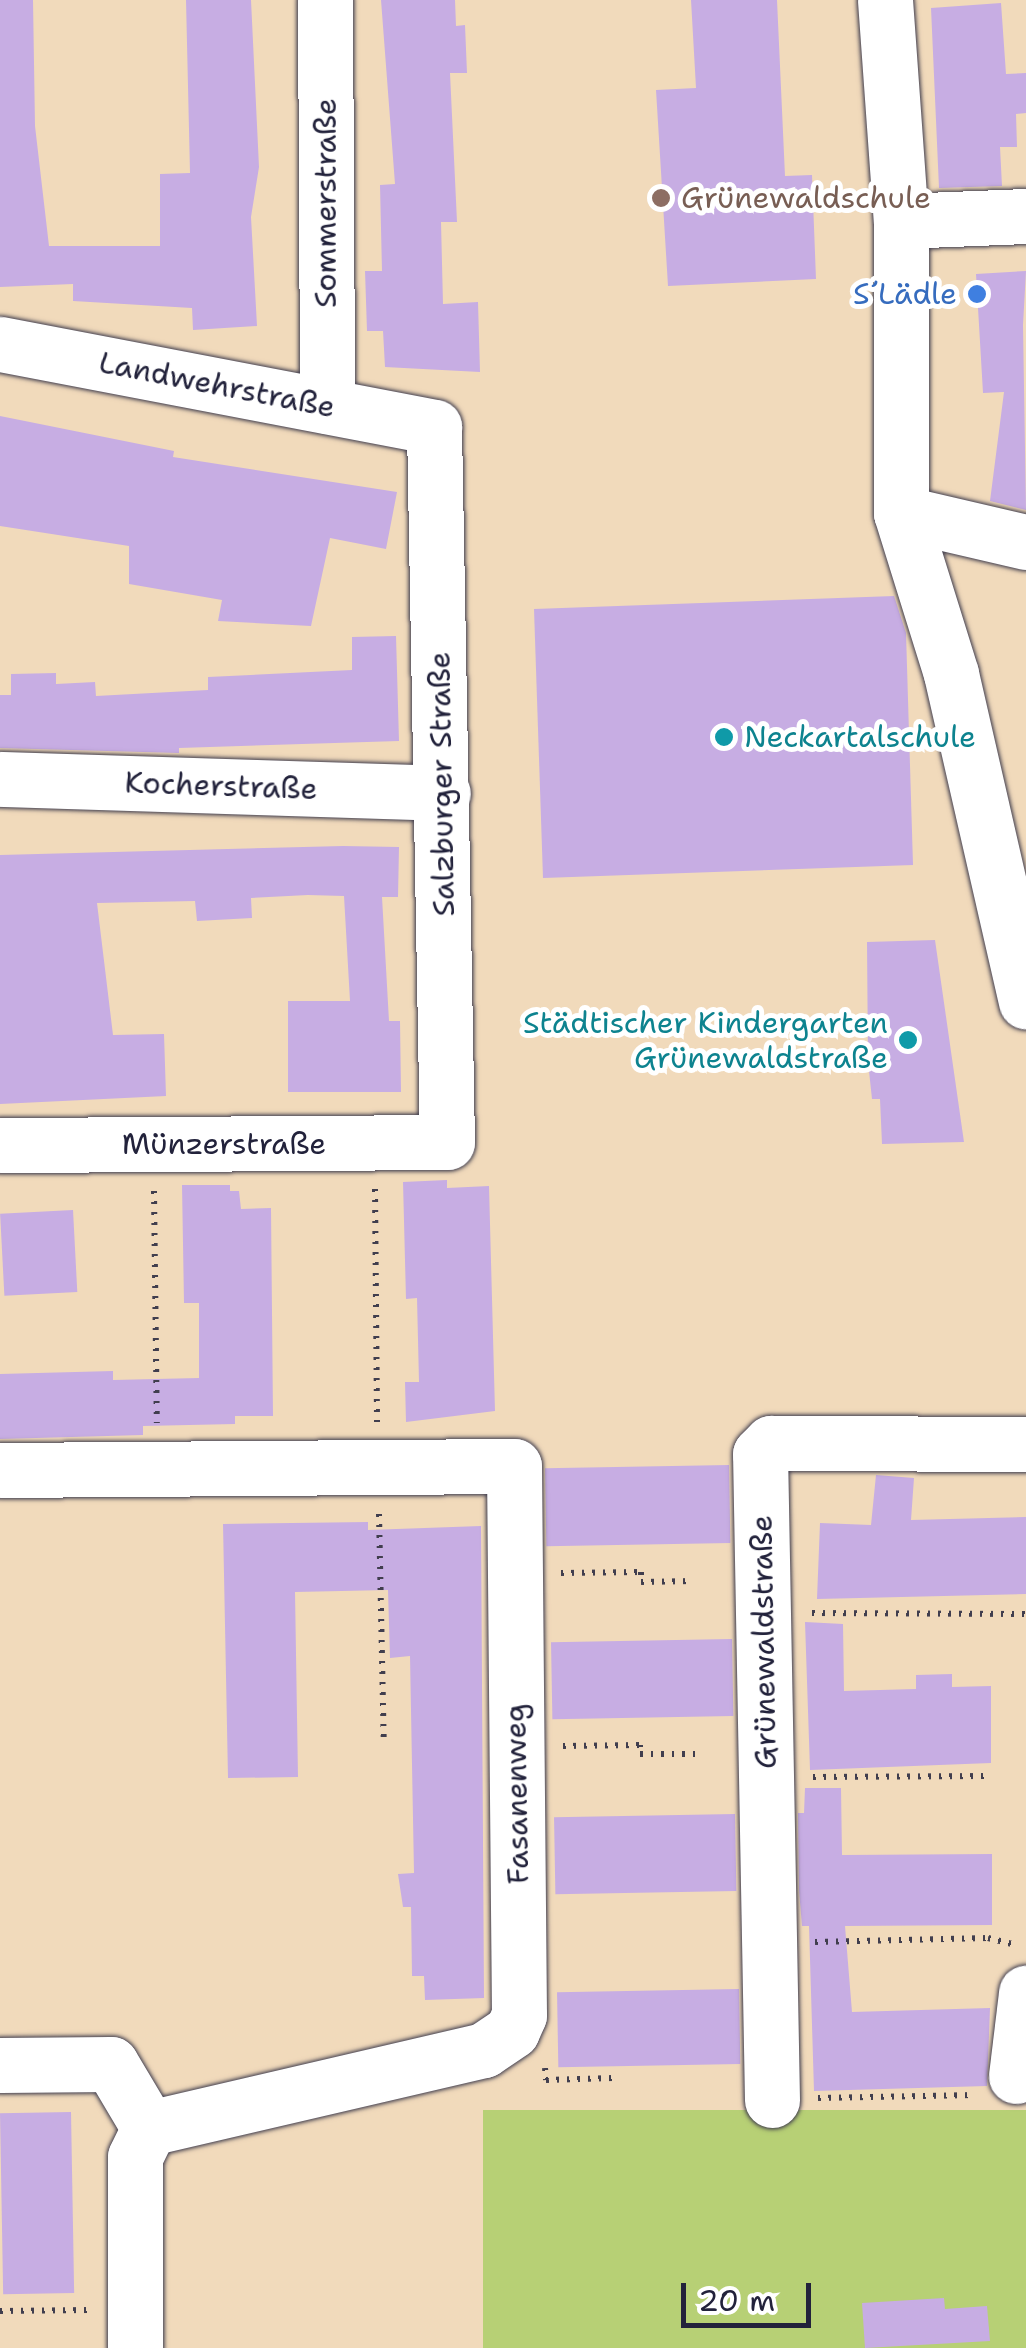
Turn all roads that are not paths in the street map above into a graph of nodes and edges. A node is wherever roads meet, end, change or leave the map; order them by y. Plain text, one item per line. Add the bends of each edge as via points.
1 (325, 0) edge
2 (886, 0) edge
3 (1026, 216) edge
4 (902, 221) junction
5 (0, 344) edge
6 (328, 406) junction
7 (434, 427) joint
8 (902, 512) junction
9 (1026, 542) edge
10 (0, 780) edge
11 (442, 793) junction
12 (1026, 1002) edge
13 (448, 1142) joint
14 (0, 1145) edge
15 (1026, 1444) edge
16 (0, 1470) edge
17 (1026, 1993) edge
18 (0, 2064) edge
19 (1001, 2086) road end
20 (0, 2093) edge
21 (796, 2099) road end
22 (138, 2110) junction
23 (135, 2329) edge

1 - 6 street, Sommerstraße
2 - 4 street
3 - 4 street
4 - 8 street
5 - 6 street, Landwehrstraße
6 - 7 street, Landwehrstraße
7 - 11 street, Salzburger Straße
8 - 9 street
8 - 12 street via 951,674
10 - 11 street, Kocherstraße
11 - 13 street, Salzburger Straße
13 - 14 street, Münzerstraße
15 - 21 street, Grünewaldstraße via 771,1443 760,1454
16 - 22 street, Fasanenweg via 514,1466 520,2016 512,2031 484,2050
17 - 19 street
18 - 22 street via 111,2064
20 - 22 street
22 - 23 street

